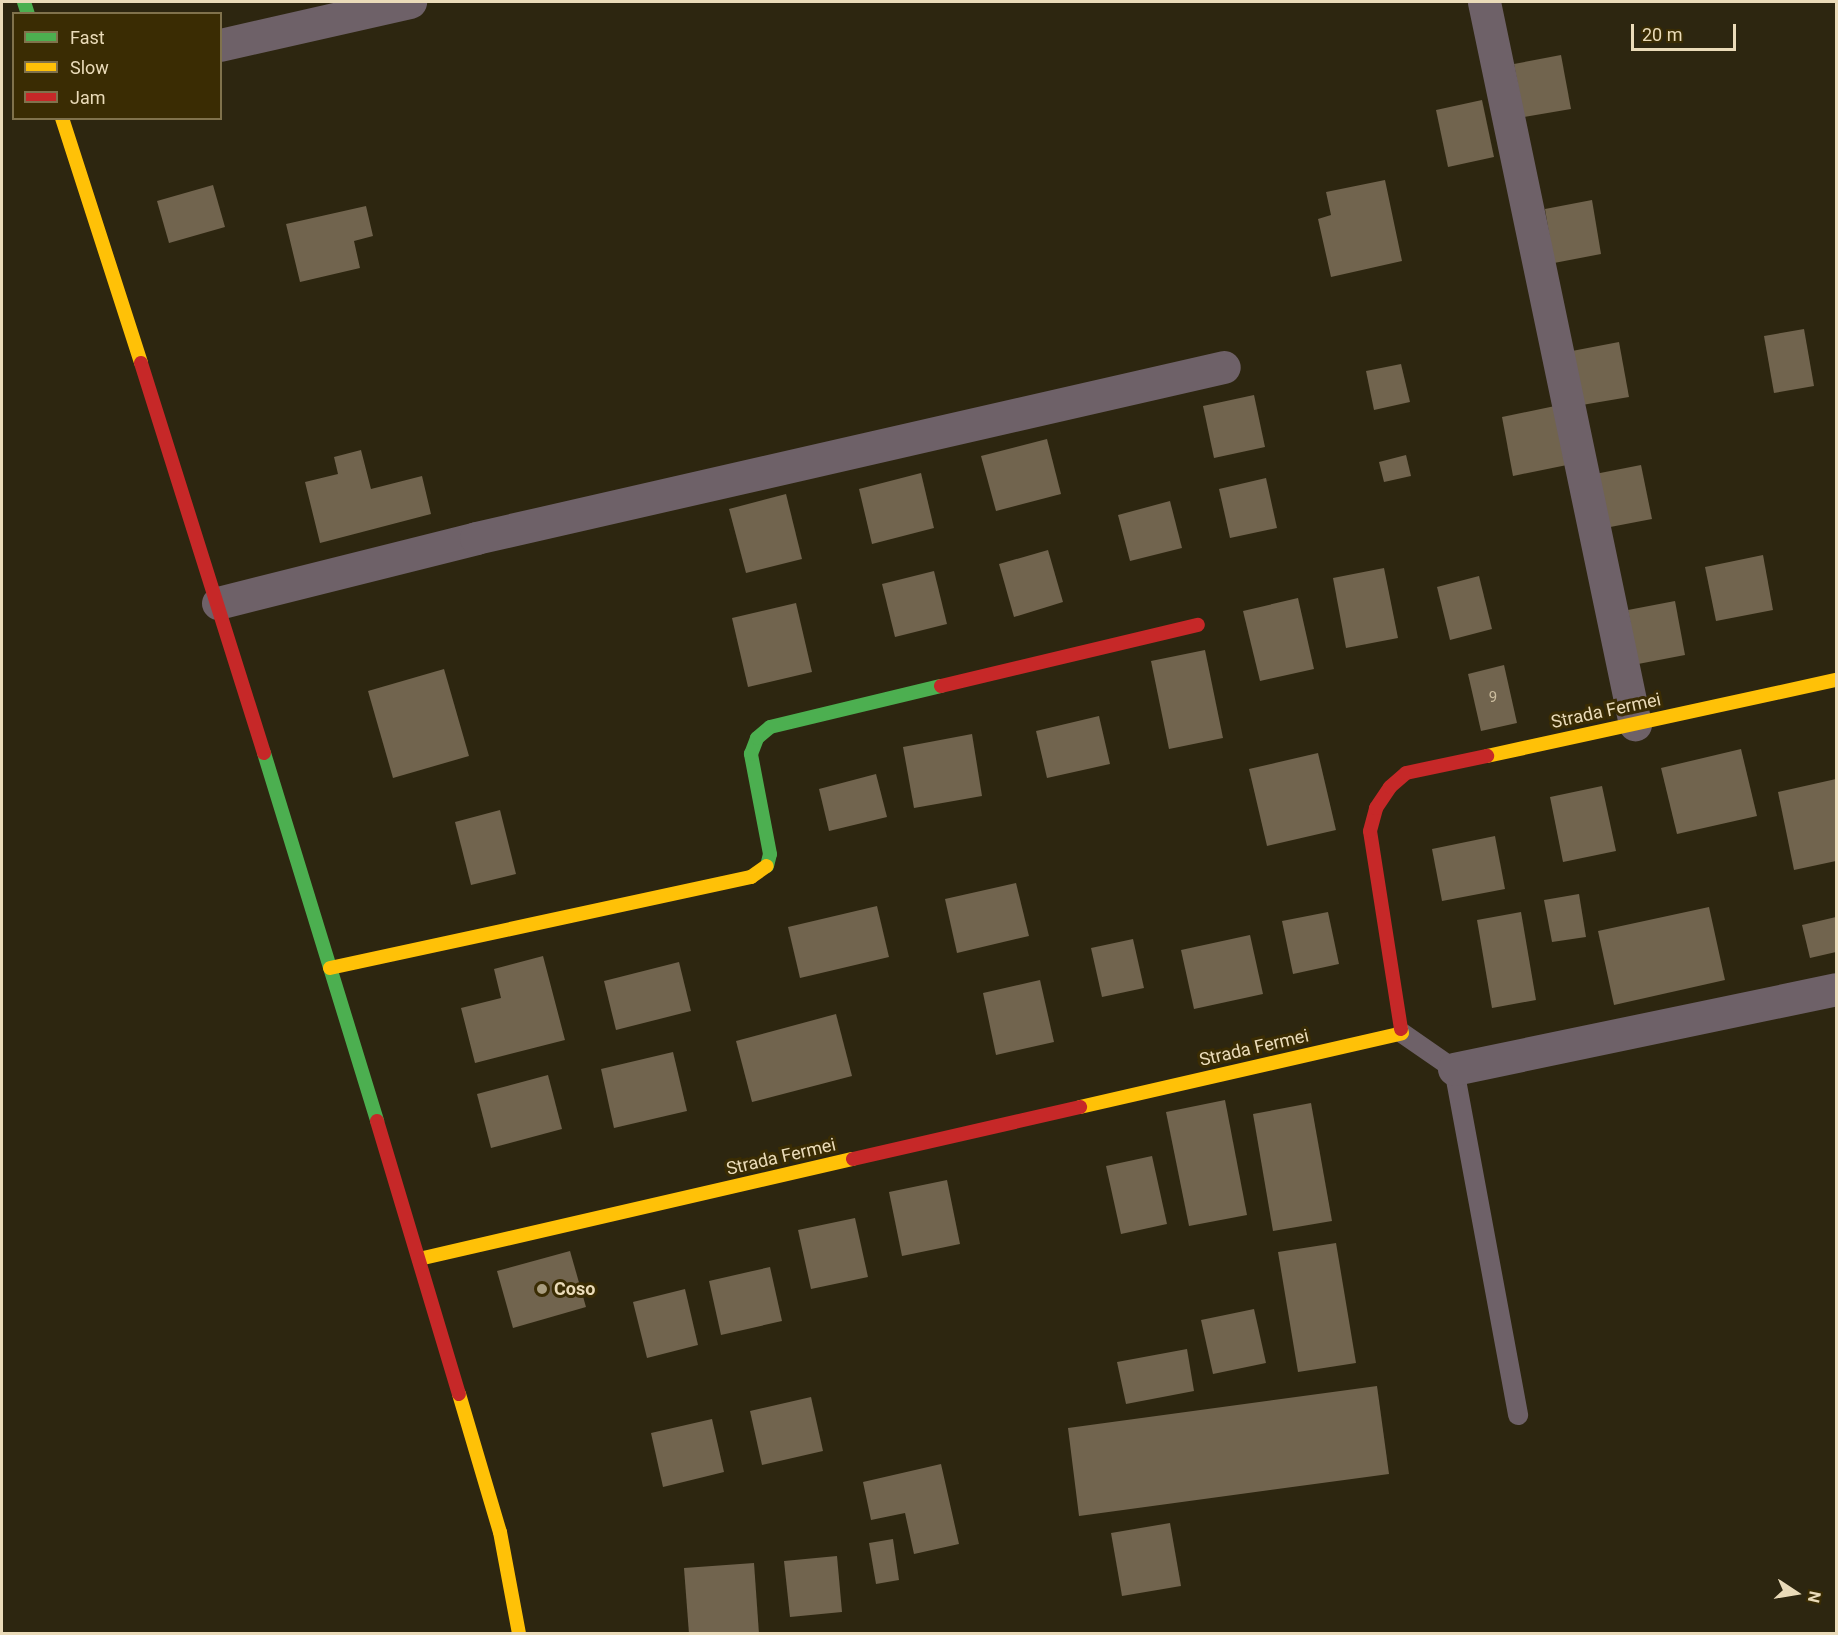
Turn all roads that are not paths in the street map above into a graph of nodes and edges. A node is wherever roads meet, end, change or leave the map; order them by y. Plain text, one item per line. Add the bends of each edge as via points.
1 (410, 2) edge
2 (1484, 2) edge
3 (222, 45) edge
4 (63, 120) edge
5 (1224, 367) dead end
6 (218, 603) junction
7 (1198, 625) dead end
8 (1836, 680) edge
9 (1635, 724) junction
10 (330, 968) junction
11 (1836, 989) edge
12 (1401, 1033) junction
13 (1454, 1069) junction
14 (419, 1259) junction
15 (1518, 1415) dead end
16 (519, 1634) edge

1 - 3 street
2 - 9 street
4 - 6 street
5 - 6 street via 476,538
6 - 10 street
7 - 10 street via 770,727 757,738 751,754 770,854 766,870 751,876
8 - 9 street, Strada Fermei
9 - 12 street, Strada Fermei via 1406,773 1390,787 1376,807 1370,831
10 - 14 street
11 - 13 street
12 - 13 lane
12 - 14 street, Strada Fermei
13 - 15 lane
14 - 16 street via 500,1532

